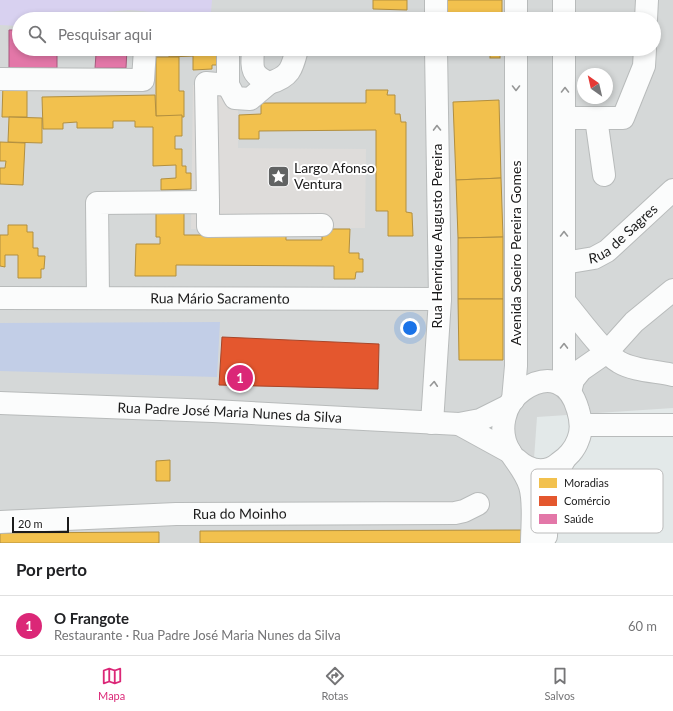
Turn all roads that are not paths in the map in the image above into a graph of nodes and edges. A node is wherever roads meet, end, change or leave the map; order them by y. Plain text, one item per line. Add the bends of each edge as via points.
1 (436, 0) edge
2 (516, 0) edge
3 (564, 0) edge
4 (647, 0) edge
5 (436, 12) edge
6 (516, 12) edge
7 (564, 12) edge
8 (646, 12) edge
9 (145, 56) edge
10 (228, 56) edge
11 (253, 56) edge
12 (294, 56) edge
13 (436, 56) edge
14 (516, 56) edge
15 (564, 56) edge
16 (645, 56) edge
17 (0, 79) edge
18 (269, 83) junction
19 (228, 85) junction
20 (564, 118) junction
21 (596, 118) junction
22 (604, 175) dead end
23 (673, 190) edge
24 (200, 202) junction
25 (322, 225) dead end
26 (564, 263) junction
27 (673, 290) edge
28 (98, 297) junction
29 (0, 298) edge
30 (440, 299) junction
31 (564, 301) junction
32 (634, 322) junction
33 (587, 328) junction
34 (607, 352) junction
35 (673, 375) edge
36 (567, 389) junction
37 (0, 403) edge
38 (510, 403) junction
39 (432, 423) junction
40 (459, 424) junction
41 (581, 425) junction
42 (673, 425) edge
43 (513, 456) junction
44 (564, 460) junction
45 (536, 469) edge
46 (549, 469) edge
47 (559, 469) edge
48 (531, 493) edge
49 (478, 504) dead end
50 (0, 522) edge
51 (546, 533) edge
52 (546, 543) edge

1 - 5 street
2 - 6 street
3 - 7 street
4 - 8 street
9 - 17 street via 144,80
10 - 19 street
11 - 18 street via 252,68 258,78
12 - 18 street via 288,74
30 -> 13 street, Rua Henrique Augusto Pereira
14 -> 38 street, Avenida Soeiro Pereira Gomes via 516,366
20 -> 15 street
16 - 21 street via 644,66 623,118
18 - 19 street via 250,99 235,98
19 - 24 street via 206,83
20 - 21 street
26 -> 20 street
21 - 22 street
23 - 26 street, Rua de Sagres via 607,251 594,258
24 - 25 street via 208,226
24 - 28 street via 97,203
26 - 31 street
27 - 32 street
28 - 29 street, Rua Mário Sacramento
28 - 30 street, Rua Mário Sacramento
39 -> 30 street, Rua Henrique Augusto Pereira
31 - 33 street
36 -> 31 street
32 - 33 street via 619,329 605,331
32 - 34 street
33 - 34 street
34 - 35 street via 618,362 631,367
34 - 36 street via 581,370
36 - 38 street via 556,382 533,384
36 - 41 street via 576,404
37 - 39 street, Rua Padre José Maria Nunes da Silva
38 - 40 street, Rua Padre José Maria Nunes da Silva via 480,420
38 - 43 street, Avenida Soeiro Pereira Gomes via 504,419 504,430 505,442
39 - 40 street, Rua Padre José Maria Nunes da Silva
40 - 43 street, Rua Padre José Maria Nunes da Silva
41 - 42 street
41 - 44 street via 578,440
43 - 45 street via 525,467
43 - 48 street, Avenida Soeiro Pereira Gomes
44 - 46 street
44 - 47 street
49 - 50 street, Rua do Moinho via 455,513 176,514
51 - 52 street

